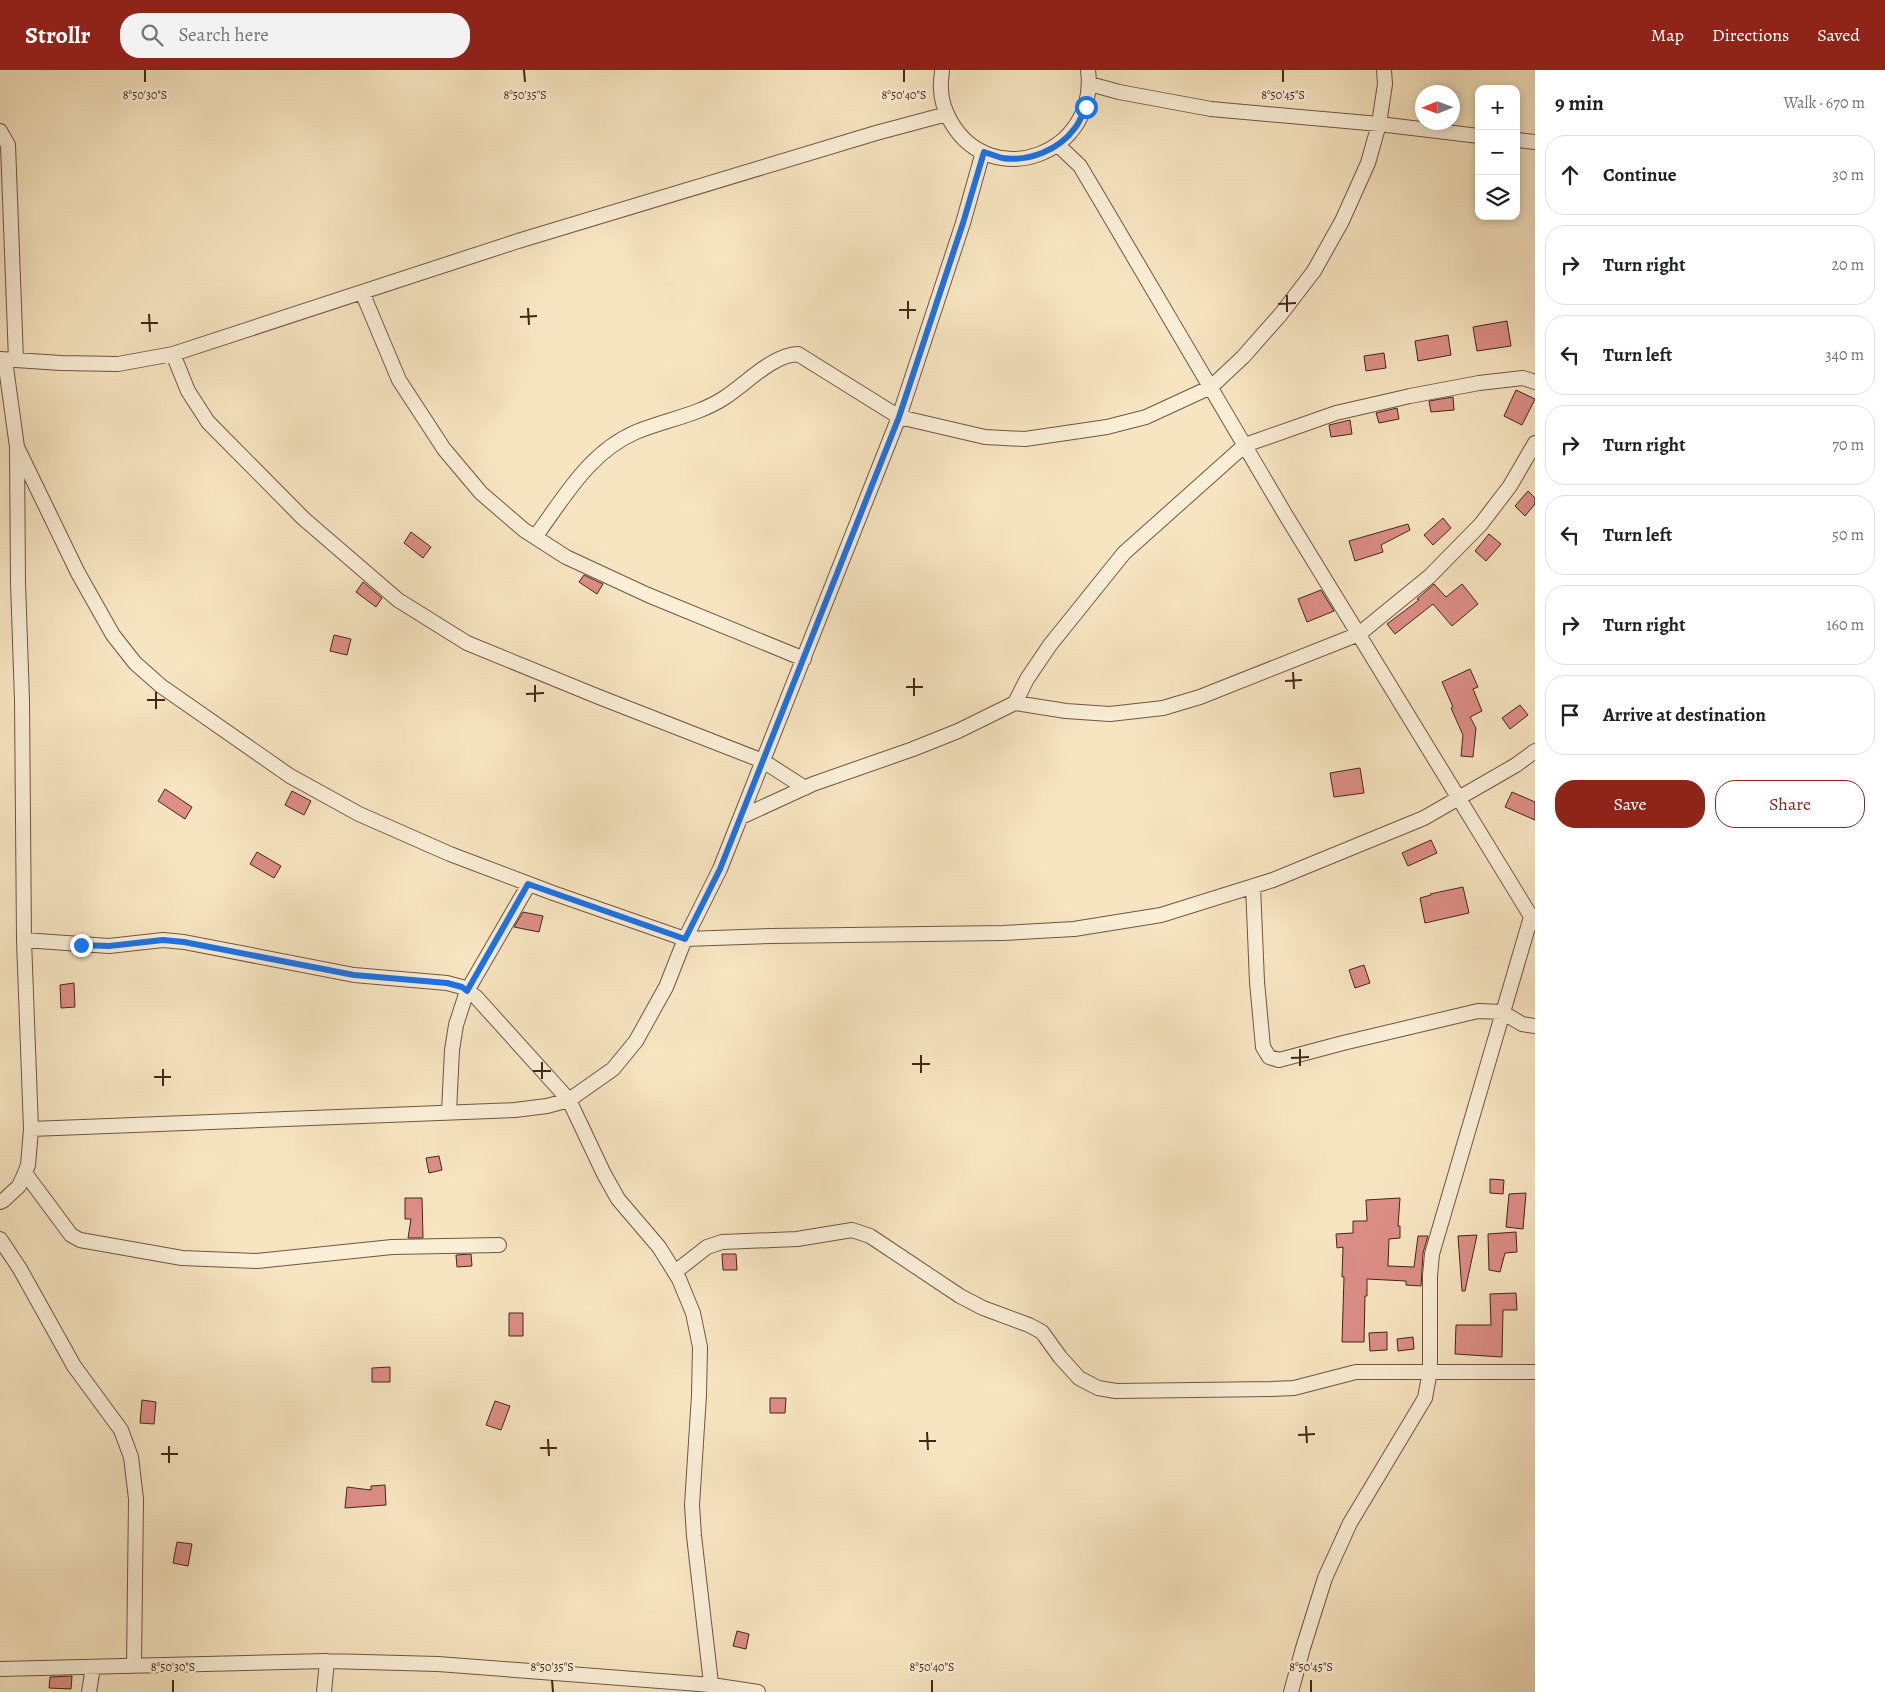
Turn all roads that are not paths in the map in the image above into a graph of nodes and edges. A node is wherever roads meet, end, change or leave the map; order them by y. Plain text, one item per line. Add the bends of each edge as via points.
1 (942, 70) edge
2 (1384, 70) edge
3 (1089, 77) edge
4 (947, 114) junction
5 (1379, 124) junction
6 (0, 131) edge
7 (1475, 136) edge
8 (1520, 140) edge
9 (1535, 142) edge
10 (1058, 145) junction
11 (984, 152) junction
12 (362, 292) junction
13 (173, 354) junction
14 (7, 360) edge
15 (1535, 382) edge
16 (1211, 387) junction
17 (899, 417) junction
18 (1535, 443) edge
19 (1245, 445) junction
20 (17, 447) junction
21 (535, 537) junction
22 (1359, 634) junction
23 (804, 659) junction
24 (1016, 703) junction
25 (1535, 751) edge
26 (763, 761) junction
27 (805, 788) junction
28 (1459, 800) junction
29 (741, 817) junction
30 (528, 884) junction
31 (1253, 886) junction
32 (1533, 920) edge
33 (685, 939) junction
34 (24, 940) junction
35 (467, 991) junction
36 (1502, 1012) junction
37 (1535, 1026) edge
38 (570, 1100) junction
39 (449, 1112) junction
40 (31, 1129) junction
41 (25, 1173) junction
42 (0, 1202) edge
43 (0, 1239) edge
44 (499, 1245) dead end
45 (675, 1272) junction
46 (1430, 1371) junction
47 (1535, 1372) edge
48 (327, 1661) junction
49 (134, 1666) junction
50 (93, 1667) junction
51 (0, 1669) edge
52 (712, 1689) edge
53 (89, 1692) edge
54 (324, 1692) edge
55 (758, 1692) edge
56 (1291, 1692) edge

1 - 4 street via 941,89
2 - 5 street
3 - 5 street via 1129,94 1212,108
3 - 10 street via 1086,107 1075,128
4 - 11 street via 968,142
4 - 12 street via 518,241
5 - 7 street
5 - 16 street via 1368,162 1346,212 1314,271 1243,357
6 - 14 street via 8,145
8 - 9 street
10 - 11 street via 1041,154 1022,158 1002,158
10 - 16 street via 1080,166
11 - 17 street
12 - 13 street
12 - 21 street via 399,380 444,449 480,493
13 - 14 street via 118,364
13 - 26 street via 188,391 208,422 304,519 398,600 467,643
14 - 20 street
15 - 19 street via 1522,378 1410,396 1336,414
16 - 17 street via 1146,417 1107,427 1025,439 985,437
16 - 19 street
17 - 21 street via 798,354 788,354 723,399 635,433 608,447 590,463
17 - 23 street
18 - 22 street via 1510,486 1481,524 1430,576
19 - 22 street
19 - 24 street via 1124,553 1050,645 1027,679
20 - 30 street via 78,573 113,635 134,663 161,686 290,776 359,814
20 - 34 street
21 - 23 street via 566,557 648,595
22 - 24 street via 1200,697 1163,708 1110,714 1066,712
22 - 28 street
23 - 26 street
24 - 27 street via 922,746
25 - 28 street
26 - 27 street
26 - 29 street
27 - 29 street
28 - 31 street via 1363,844
28 - 32 street
29 - 33 street via 720,869
30 - 33 street
30 - 35 street
31 - 33 street via 1161,915 1074,929
31 - 36 street via 1263,1048 1269,1057 1280,1060 1478,1011
32 - 36 street
33 - 38 street via 666,987 636,1041 613,1068
34 - 35 street via 109,946 163,940 184,942 354,975 447,983
34 - 40 street
35 - 38 street via 476,996
35 - 39 street via 452,1050
36 - 37 street via 1522,1024
36 - 46 street via 1432,1254
38 - 39 street via 515,1110
38 - 45 street via 618,1198 659,1247
39 - 40 street
40 - 41 street
41 - 42 street via 19,1186
41 - 44 street via 71,1235 80,1240 182,1258 257,1260 392,1247
43 - 49 street via 74,1366 121,1430 131,1457 136,1499
45 - 46 street via 707,1247 722,1242 789,1240 852,1230 870,1236 960,1296 1042,1332 1079,1378 1098,1388 1116,1391 1271,1390 1294,1388 1356,1372
45 - 52 street via 693,1313 700,1347 692,1505
46 - 47 street
46 - 56 street via 1425,1398 1350,1523 1325,1578
48 - 49 street
48 - 52 street via 438,1664
48 - 54 street
49 - 50 street
50 - 51 street
50 - 53 street
52 - 55 street

